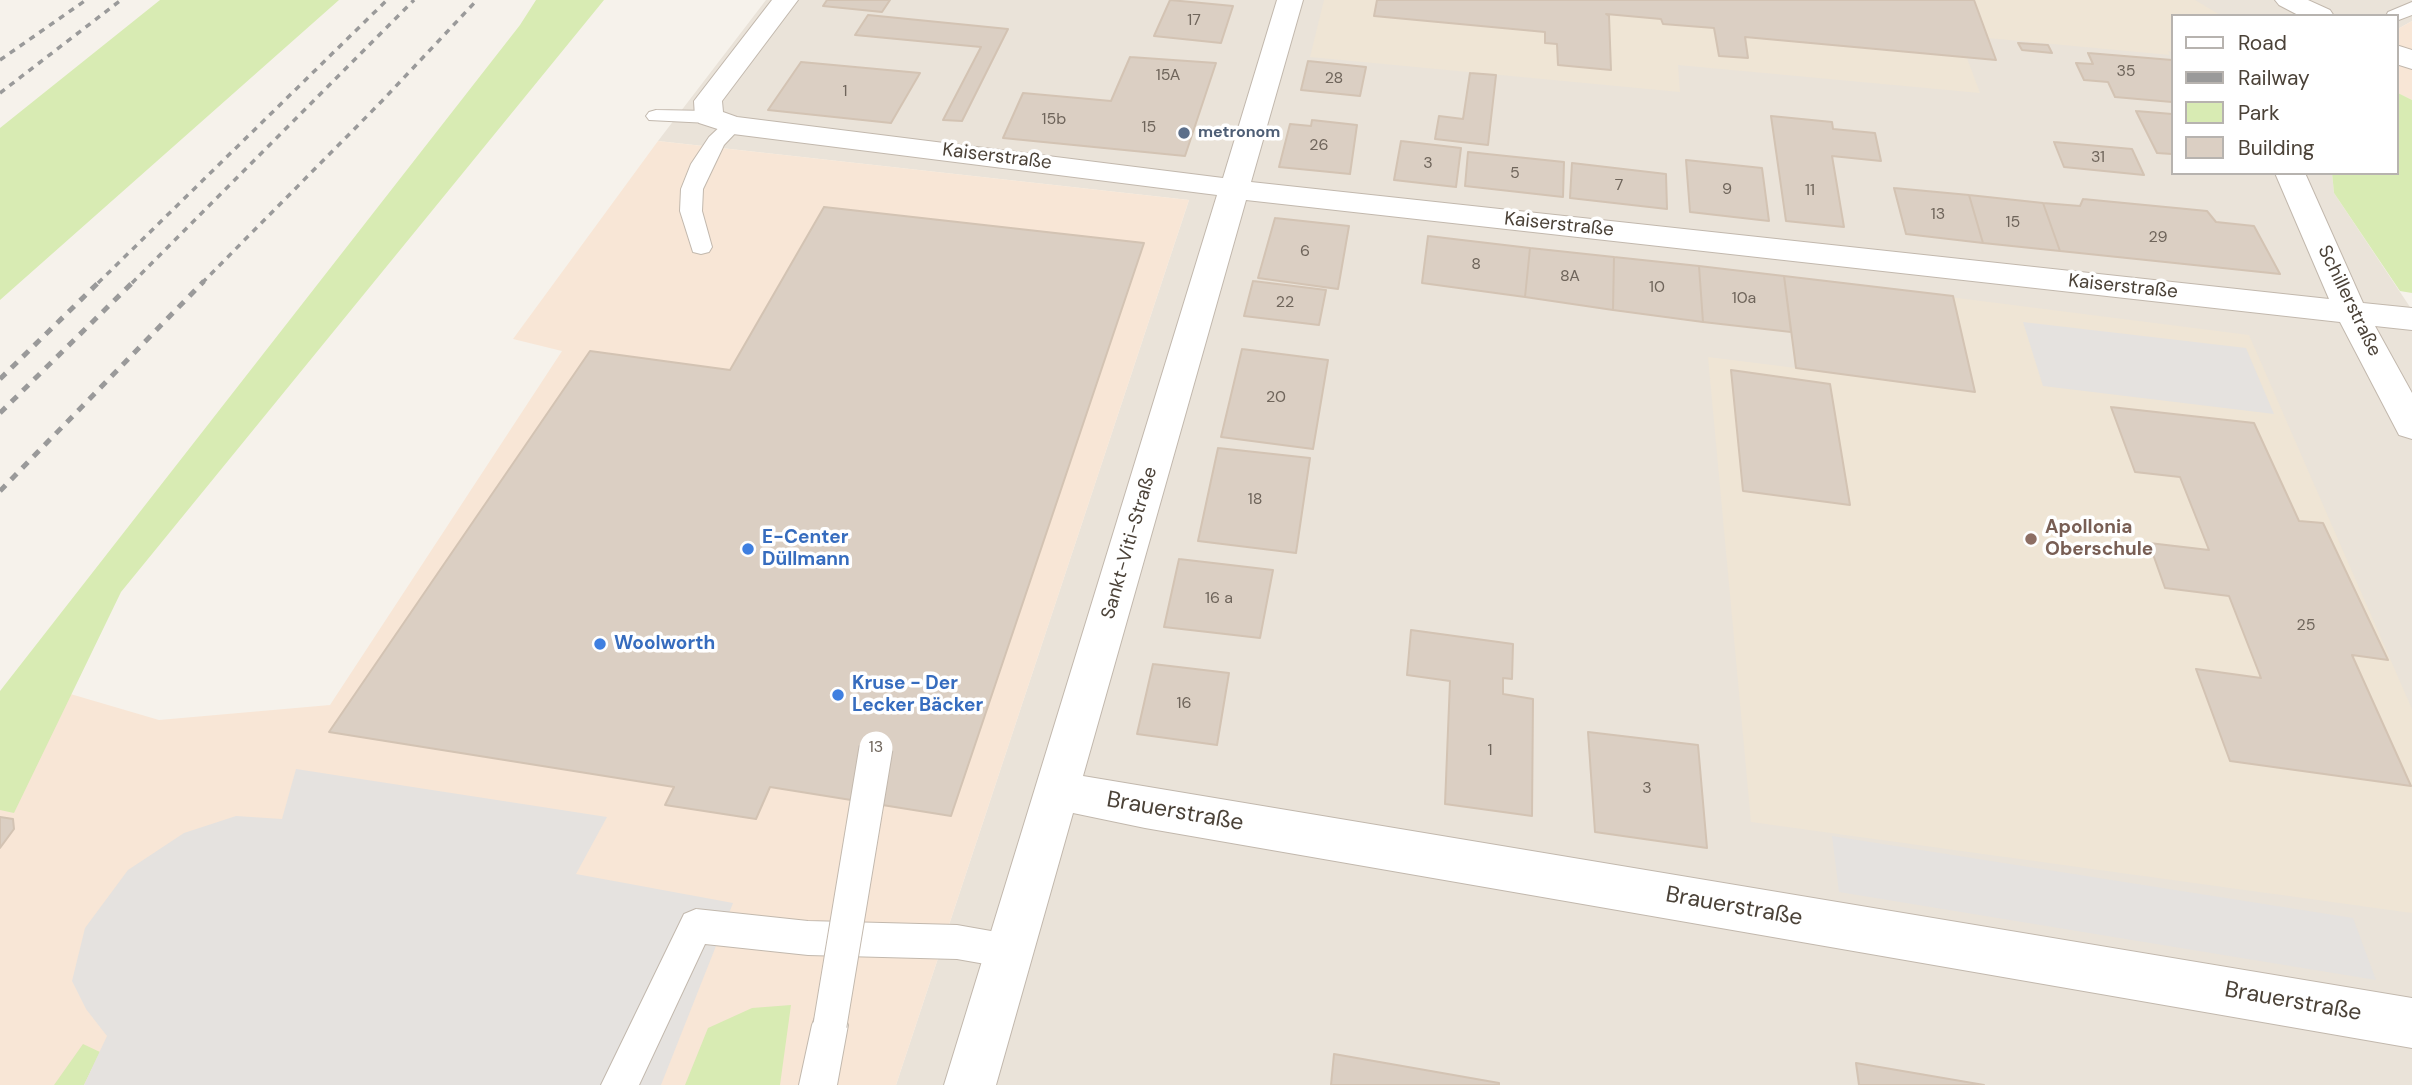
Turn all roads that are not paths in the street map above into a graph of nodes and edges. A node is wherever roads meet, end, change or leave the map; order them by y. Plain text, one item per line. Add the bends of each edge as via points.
1 (785, 0) edge
2 (1290, 0) edge
3 (2288, 0) edge
4 (2317, 14) edge
5 (656, 116) dead end
6 (721, 121) junction
7 (2291, 175) edge
8 (1234, 190) junction
9 (701, 247) dead end
10 (2351, 312) junction
11 (2412, 319) edge
12 (2412, 426) edge
13 (876, 748) dead end
14 (1056, 790) junction
15 (1008, 951) junction
16 (2412, 1023) edge
17 (620, 1085) edge
18 (818, 1085) edge
19 (970, 1085) edge

1 - 6 street via 708,101
2 - 8 street, Sankt-Viti-Straße
3 - 4 street
5 - 6 lane
6 - 8 street, Kaiserstraße
6 - 9 lane via 692,189 691,211
7 - 10 street, Schillerstraße
8 - 10 street, Kaiserstraße
8 - 14 street, Sankt-Viti-Straße
10 - 11 street, Kaiserstraße
10 - 12 street, Schillerstraße
13 - 18 lane, bridge
14 - 15 street, Sankt-Viti-Straße
14 - 16 street, Brauerstraße
15 - 17 lane via 957,942 808,938 696,926
15 - 19 street, Sankt-Viti-Straße

